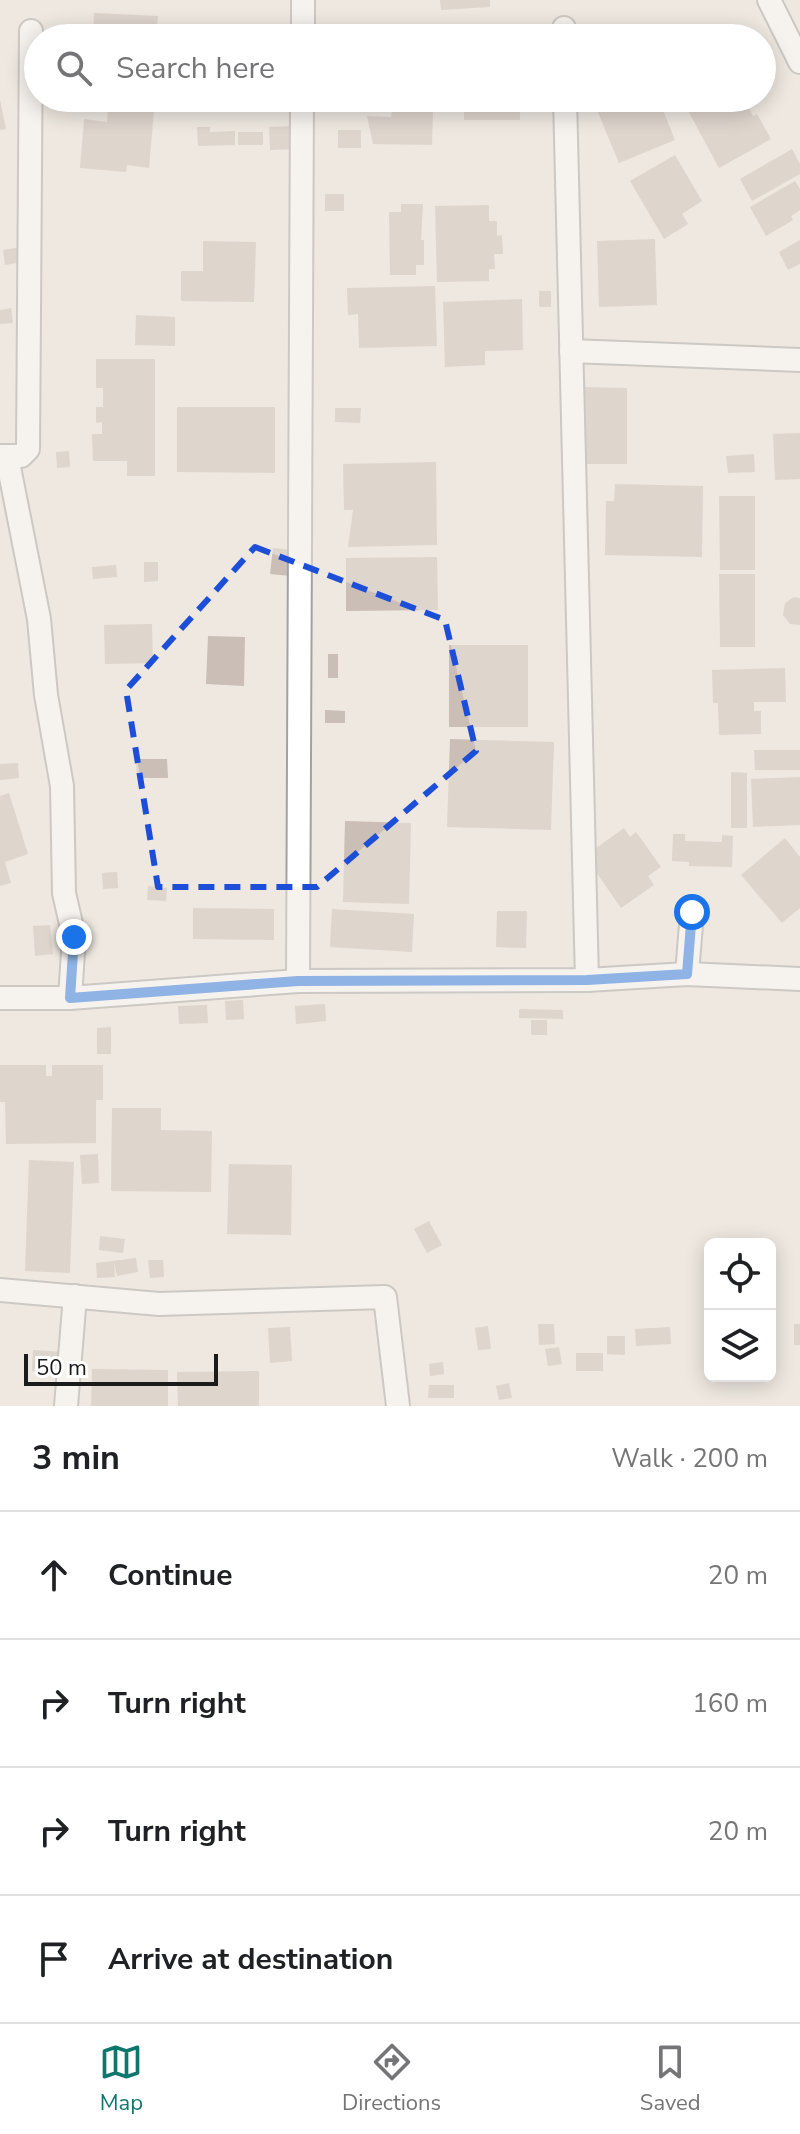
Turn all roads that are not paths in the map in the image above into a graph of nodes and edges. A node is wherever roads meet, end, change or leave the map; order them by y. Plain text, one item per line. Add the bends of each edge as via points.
1 (303, 0) edge
2 (769, 0) edge
3 (303, 24) edge
4 (800, 62) edge
5 (30, 112) edge
6 (302, 112) edge
7 (565, 112) edge
8 (571, 351) junction
9 (800, 360) edge
10 (3, 457) edge
11 (692, 912) dead end
12 (687, 974) junction
13 (800, 979) edge
14 (587, 980) junction
15 (298, 981) junction
16 (0, 998) edge
17 (70, 998) junction
18 (0, 1290) edge
19 (75, 1296) junction
20 (66, 1406) edge
21 (398, 1406) edge

1 - 3 street
2 - 4 street
5 - 10 street via 28,449 21,456
6 - 15 street
7 - 8 street
8 - 9 street
8 - 14 street
10 - 17 street via 37,607 62,786 64,893 74,937
11 - 12 street
12 - 13 street
12 - 14 street
14 - 15 street
15 - 17 street
16 - 17 street
18 - 19 street
19 - 20 street
19 - 21 street via 159,1304 385,1297

